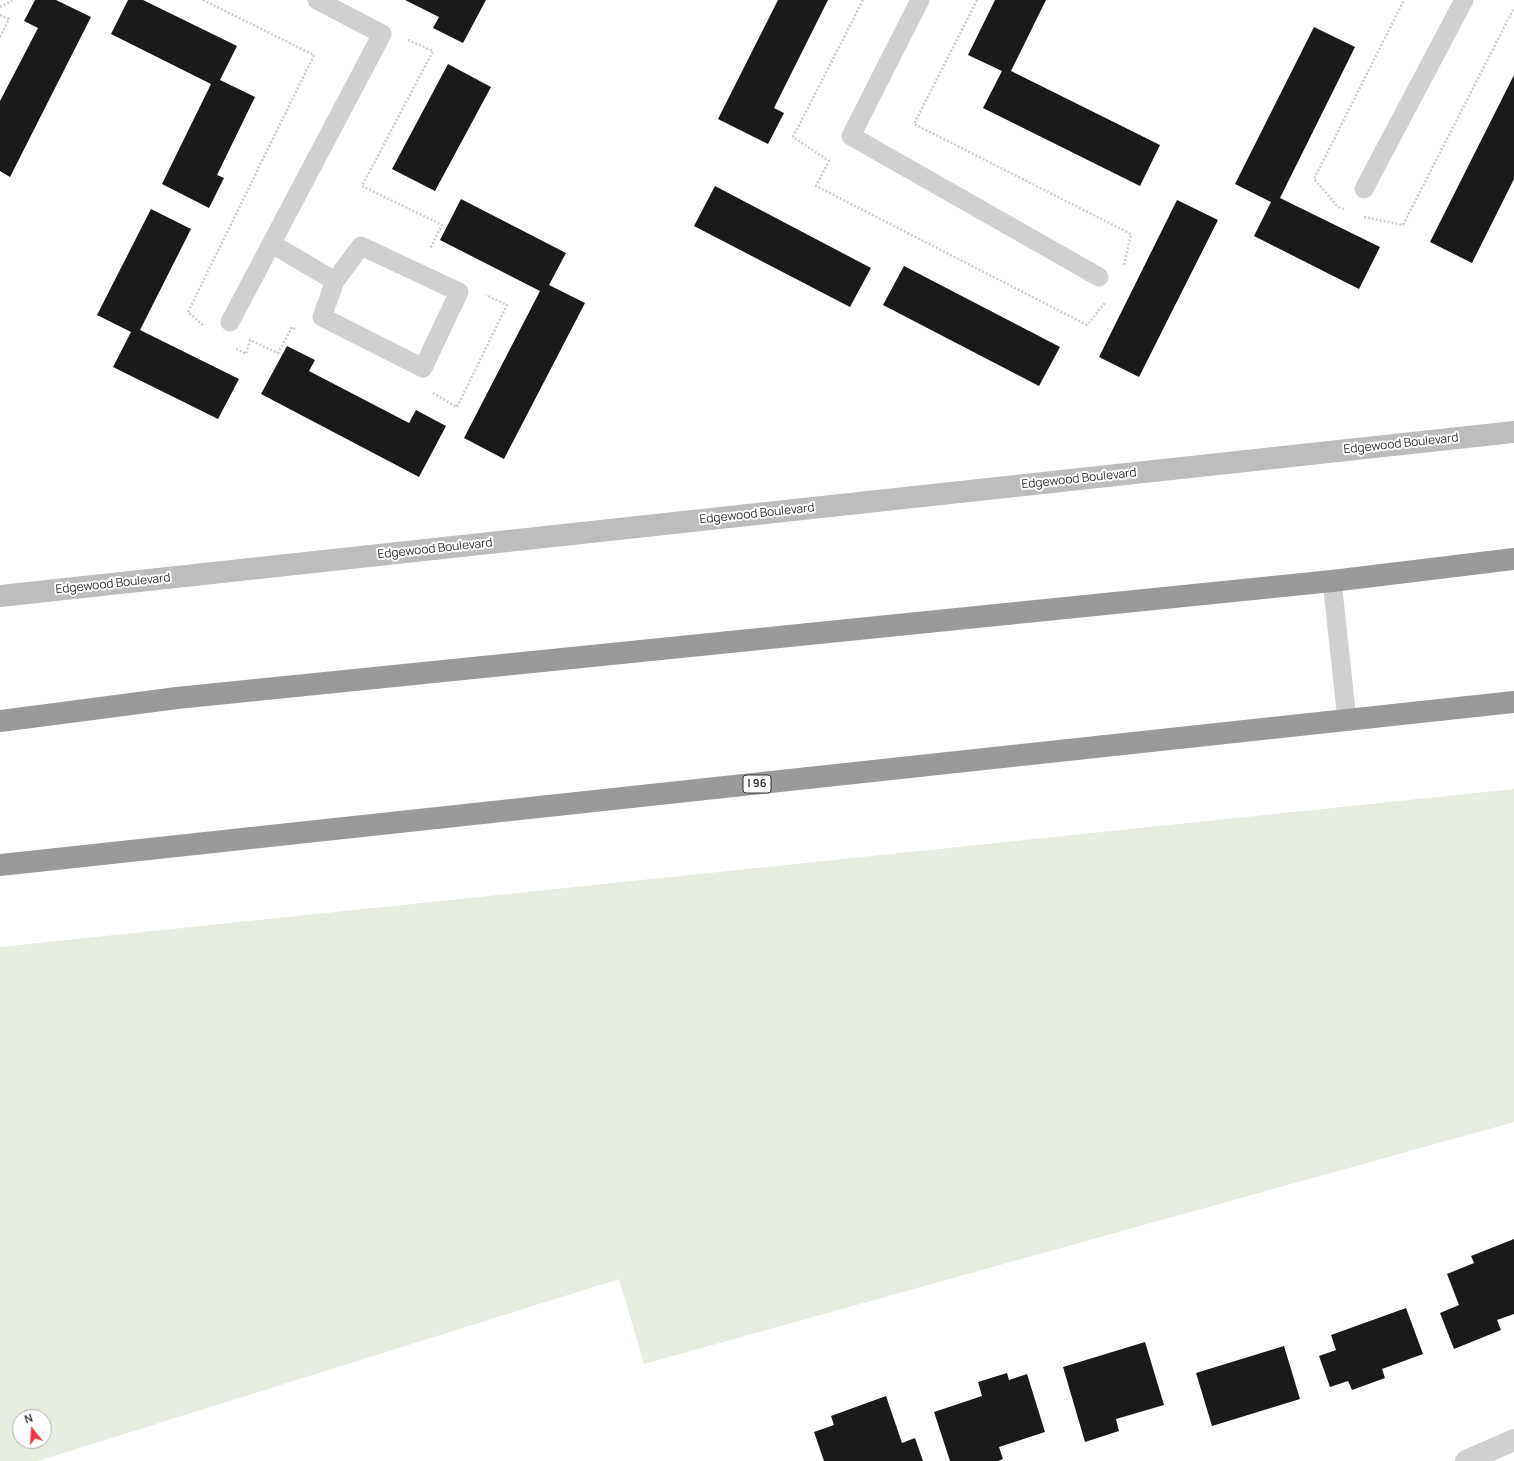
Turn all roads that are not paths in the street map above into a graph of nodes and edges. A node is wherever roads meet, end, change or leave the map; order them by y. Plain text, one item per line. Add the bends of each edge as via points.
1 (316, 0) edge
2 (920, 0) edge
3 (1464, 0) edge
4 (1364, 189) dead end
5 (272, 244) junction
6 (1099, 277) dead end
7 (335, 281) junction
8 (230, 322) dead end
9 (1514, 432) edge
10 (1514, 559) edge
11 (1332, 582) junction
12 (0, 596) edge
13 (1514, 702) edge
14 (1347, 720) junction
15 (0, 721) edge
16 (0, 866) edge
17 (1514, 1440) edge
18 (1466, 1461) edge

1 - 5 lane via 382,34
2 - 6 lane via 851,136
3 - 4 lane
5 - 7 lane
5 - 8 lane
7 - 7 lane via 322,317 423,368 459,292 361,246
9 - 12 street, Edgewood Boulevard
10 - 11 highway
11 - 14 lane
11 - 15 highway via 177,698
13 - 14 highway, I 96
14 - 16 highway, I 96
17 - 18 street

